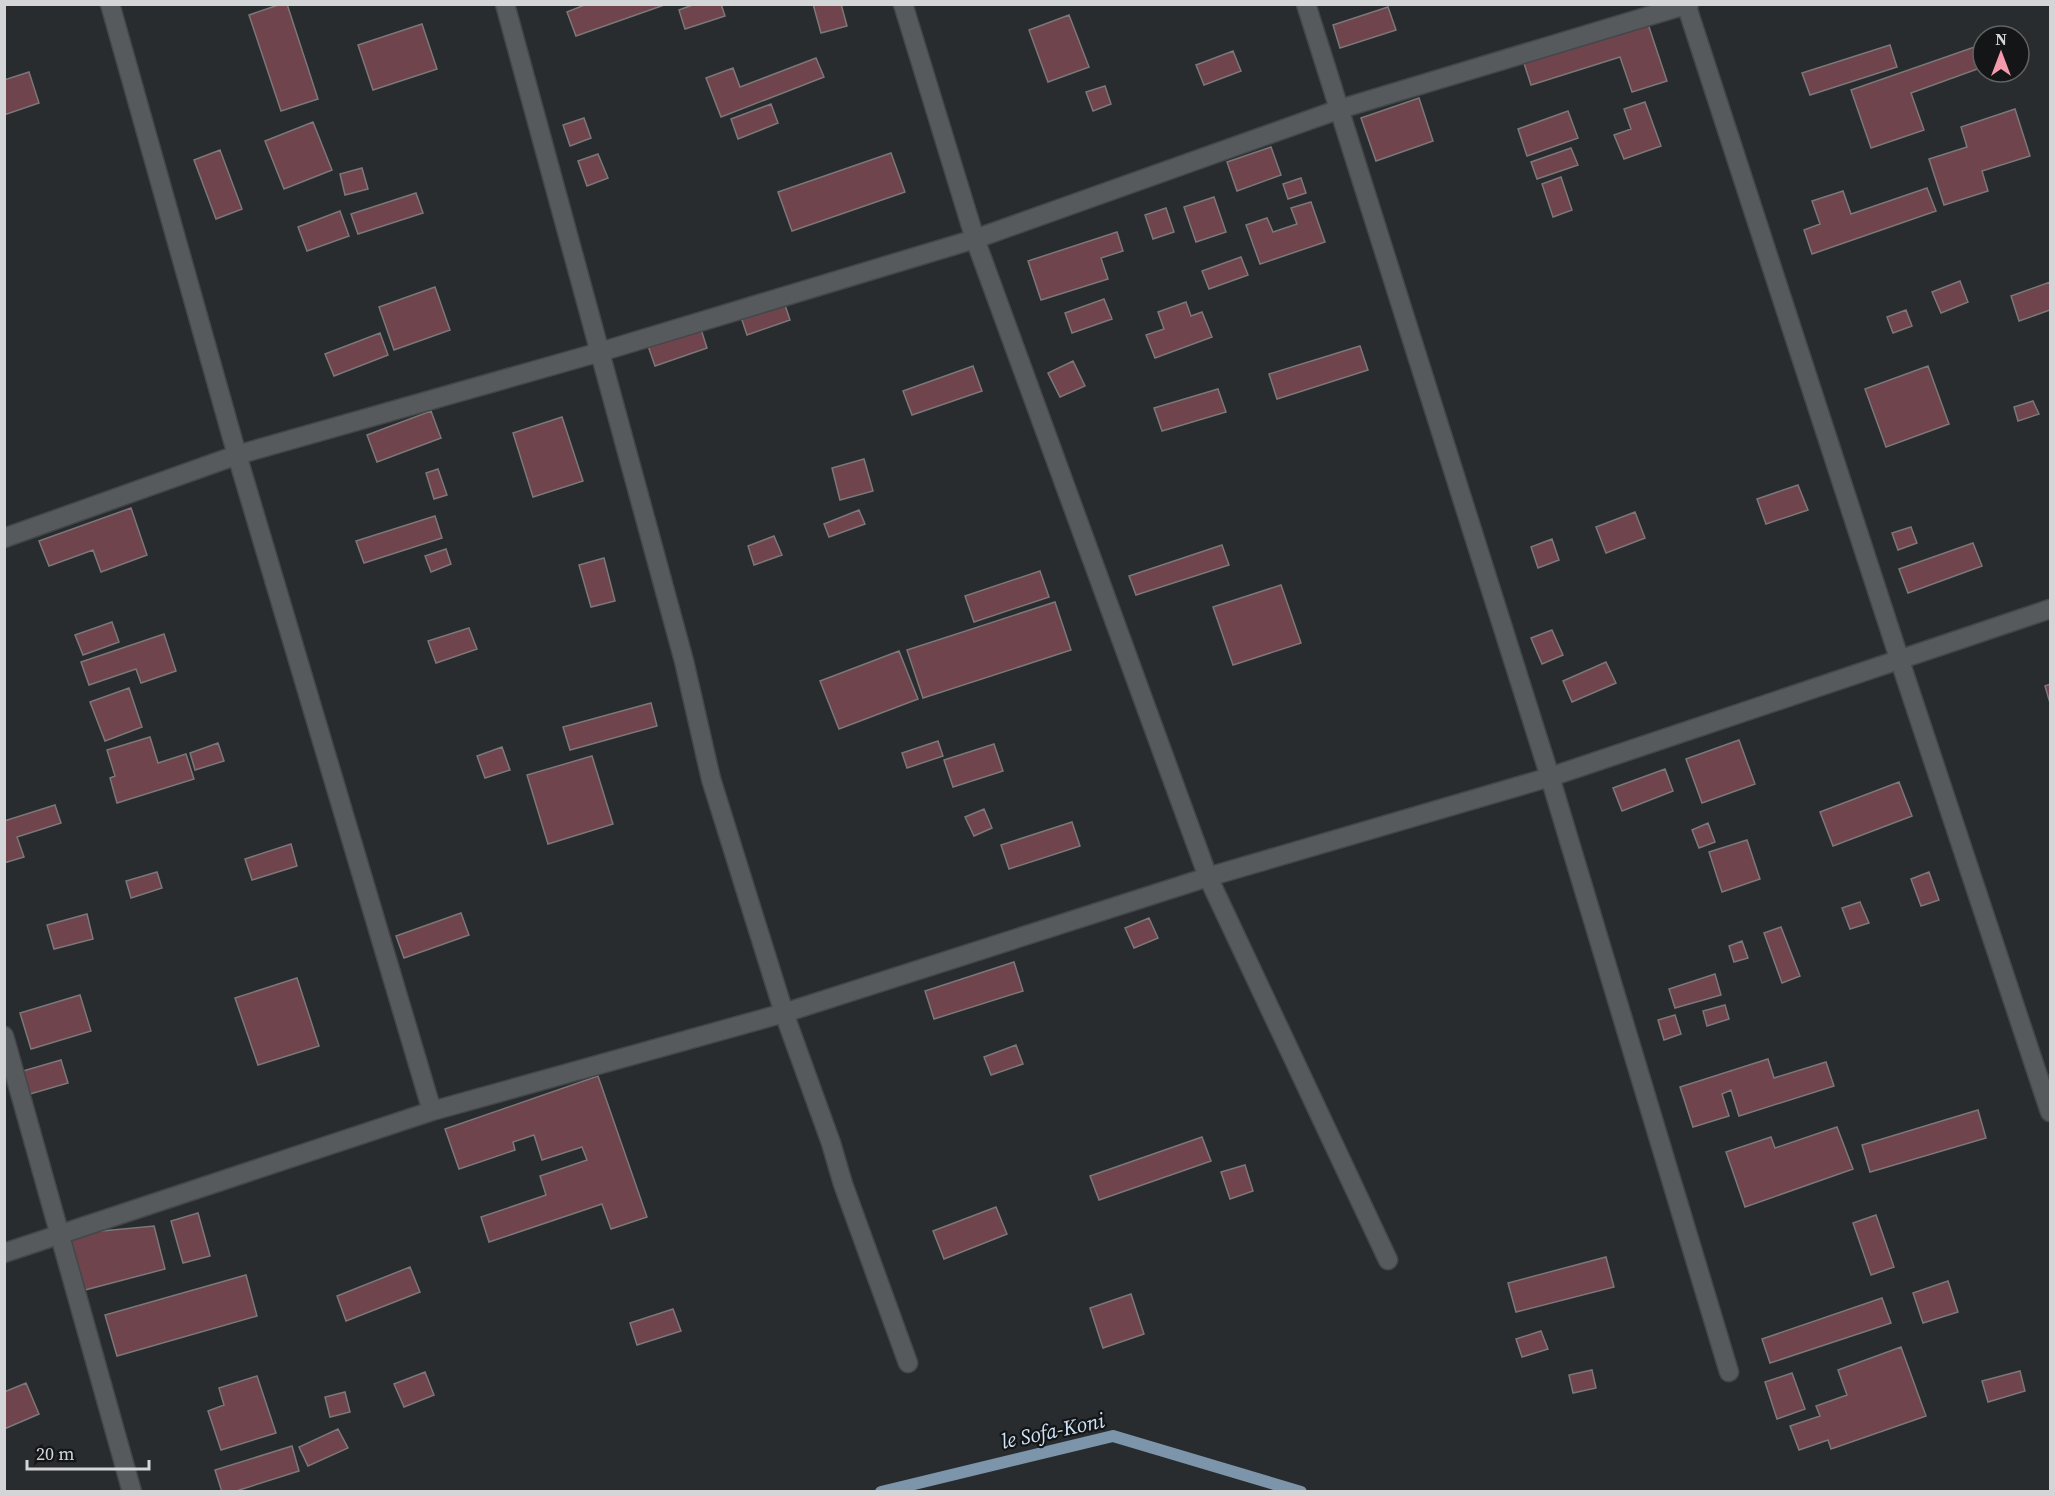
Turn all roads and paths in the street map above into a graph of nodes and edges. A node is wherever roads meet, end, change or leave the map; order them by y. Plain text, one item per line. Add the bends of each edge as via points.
1 (110, 4) edge
2 (505, 4) edge
3 (903, 4) edge
4 (1306, 4) edge
5 (1687, 5) edge
6 (1340, 109) junction
7 (975, 239) junction
8 (600, 352) junction
9 (237, 454) junction
10 (4, 538) edge
11 (2050, 609) edge
12 (1900, 661) junction
13 (1550, 777) junction
14 (1208, 877) junction
15 (784, 1013) junction
16 (4, 1036) edge
17 (432, 1111) junction
18 (2050, 1112) edge
19 (60, 1235) junction
20 (4, 1253) edge
21 (1388, 1260) dead end
22 (908, 1363) dead end
23 (1728, 1372) dead end
24 (132, 1491) edge

1 - 9 street
2 - 8 street
3 - 7 street
4 - 6 street
5 - 6 street
5 - 12 street
6 - 7 street
6 - 13 street
7 - 8 street
7 - 14 street
8 - 9 street
8 - 15 street via 684,661 711,779
9 - 10 street
9 - 17 street
11 - 12 street
12 - 13 street
12 - 18 street
13 - 14 street
13 - 23 street
14 - 15 street
14 - 21 street
15 - 17 street
15 - 22 street
16 - 19 street
17 - 19 street
19 - 20 street
19 - 24 street

